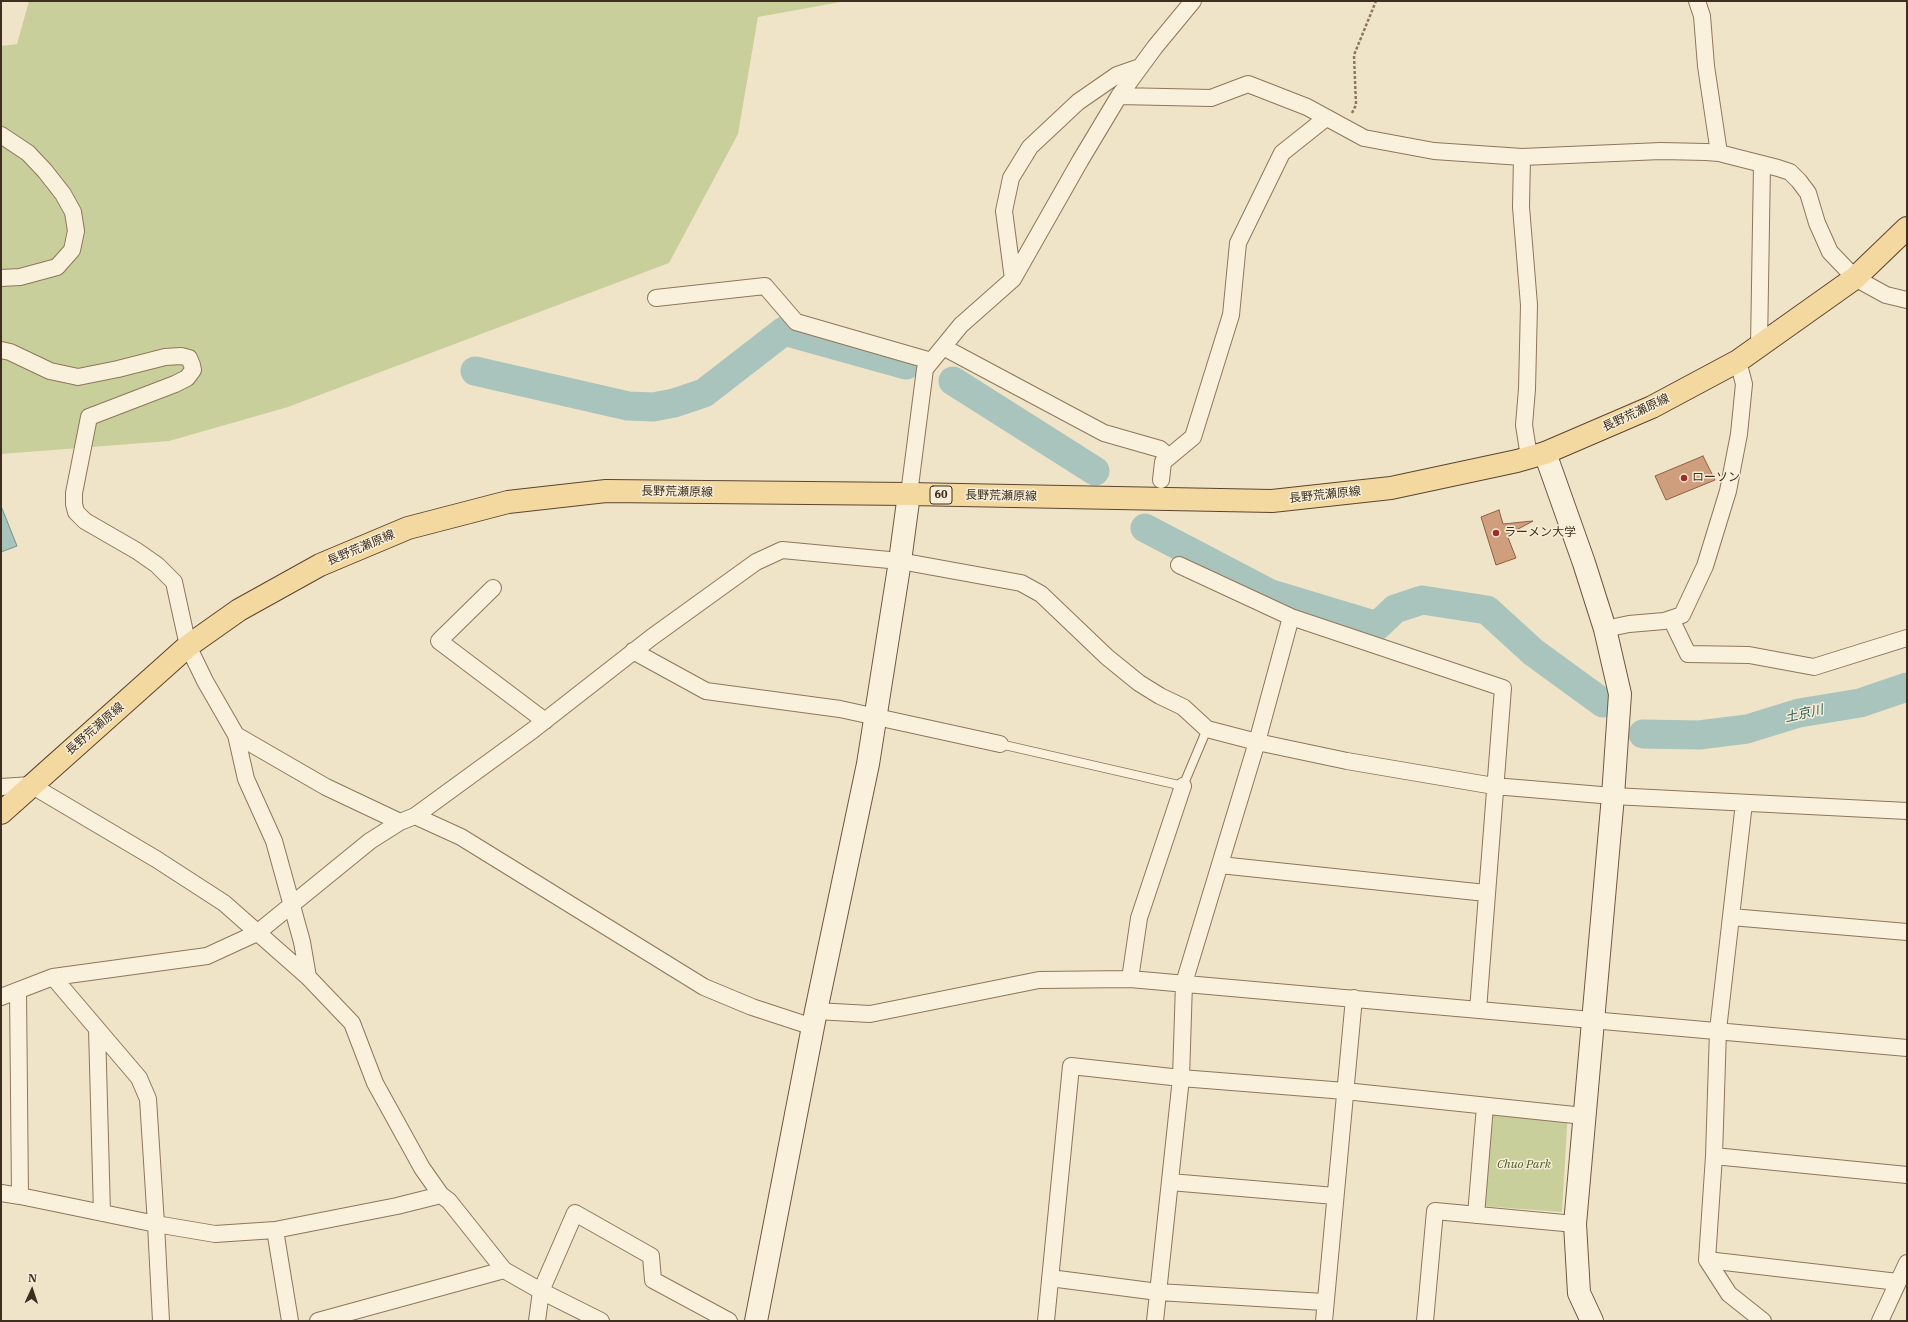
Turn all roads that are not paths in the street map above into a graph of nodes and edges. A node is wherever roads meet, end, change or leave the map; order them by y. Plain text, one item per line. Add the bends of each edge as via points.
1 (1193, 1) edge
2 (1697, 1) edge
3 (1140, 68) junction
4 (1120, 96) junction
5 (1326, 118) junction
6 (1, 134) edge
7 (1719, 153) junction
8 (1522, 157) junction
9 (1762, 164) junction
10 (1907, 228) edge
11 (1, 278) edge
12 (1855, 278) junction
13 (1013, 279) junction
14 (656, 298) dead end
15 (1907, 300) edge
16 (1760, 346) junction
17 (943, 347) junction
18 (1, 350) edge
19 (931, 361) junction
20 (1738, 361) junction
21 (1537, 455) junction
22 (1169, 457) junction
23 (1161, 480) dead end
24 (909, 494) junction
25 (900, 561) junction
26 (1179, 564) dead end
27 (493, 588) dead end
28 (1291, 617) junction
29 (1671, 619) junction
30 (1605, 629) junction
31 (1907, 638) edge
32 (188, 646) junction
33 (634, 651) junction
34 (875, 717) junction
35 (545, 721) junction
36 (1207, 728) junction
37 (236, 735) junction
38 (1257, 742) junction
39 (1000, 744) joint
40 (31, 785) junction
41 (1183, 786) junction
42 (1494, 786) junction
43 (1, 787) edge
44 (1613, 796) junction
45 (1744, 803) junction
46 (1907, 811) edge
47 (1, 813) edge
48 (415, 816) junction
49 (400, 822) junction
50 (1220, 864) junction
51 (1486, 893) junction
52 (291, 906) junction
53 (1731, 917) junction
54 (1907, 932) edge
55 (257, 933) junction
56 (53, 977) junction
57 (308, 977) junction
58 (1130, 978) junction
59 (1184, 983) junction
60 (18, 991) junction
61 (1, 997) edge
62 (1354, 998) junction
63 (1478, 1010) junction
64 (815, 1019) junction
65 (1593, 1020) junction
66 (97, 1029) junction
67 (1718, 1030) junction
68 (1907, 1048) edge
69 (1181, 1078) junction
70 (1345, 1091) junction
71 (1485, 1106) junction
72 (1584, 1116) junction
73 (1714, 1156) junction
74 (1907, 1175) edge
75 (1170, 1182) junction
76 (1, 1193) edge
77 (440, 1195) junction
78 (20, 1196) junction
79 (1334, 1196) junction
80 (102, 1213) junction
81 (1476, 1215) junction
82 (156, 1224) junction
83 (1575, 1224) junction
84 (275, 1230) junction
85 (1707, 1260) junction
86 (1907, 1263) edge
87 (504, 1270) junction
88 (1050, 1278) junction
89 (1898, 1282) junction
90 (541, 1291) junction
91 (1158, 1292) junction
92 (1324, 1302) junction
93 (161, 1321) edge
94 (290, 1321) edge
95 (318, 1321) edge
96 (537, 1321) edge
97 (601, 1321) edge
98 (729, 1321) edge
99 (756, 1321) edge
100 (1046, 1321) edge
101 (1155, 1321) edge
102 (1324, 1321) edge
103 (1425, 1321) edge
104 (1592, 1321) edge
105 (1762, 1321) edge
106 (1880, 1321) edge

1 - 3 street
2 - 7 street via 1702,16 1706,66
3 - 4 street
3 - 13 street via 1116,74 1078,102 1030,147 1010,178 1004,211
4 - 5 street via 1211,98 1248,84
4 - 13 street
5 - 8 street via 1364,138 1434,152
5 - 22 street via 1282,153 1238,243 1231,315 1193,437
6 - 11 street via 28,153 46,170 73,212 76,231 72,250 57,267 20,277
7 - 8 street via 1661,151
7 - 9 street
8 - 21 street via 1521,207 1529,305 1524,425
9 - 12 street via 1790,172 1799,181 1808,193 1830,252
9 - 16 street
10 - 12 main road, 長野荒瀬原線 / 60
12 - 15 street via 1886,295
12 - 16 main road, 長野荒瀬原線 / 60
13 - 17 street via 961,325
14 - 19 street via 765,286 796,322
16 - 20 main road, 長野荒瀬原線 / 60
17 - 19 street
17 - 22 street via 1104,433 1160,449
18 - 32 street via 50,371 78,377 165,357 189,358 193,370 187,378 89,418 74,493 76,512 85,521 137,551 157,565 174,582
19 - 24 street via 925,369
20 - 21 main road, 長野荒瀬原線 / 60 via 1652,407
20 - 29 street via 1744,384 1739,434 1728,491 1705,566 1682,615
21 - 24 main road, 長野荒瀬原線 / 60 via 1391,488 1272,501
21 - 30 street via 1584,563
22 - 23 street via 1163,462
24 - 25 street
24 - 32 main road, 長野荒瀬原線 / 60 via 606,491 508,502 408,528 320,565 239,610
25 - 33 street via 782,550 756,562
25 - 34 street
25 - 36 street via 1022,583 1041,594 1107,657 1139,683 1183,707
26 - 28 street
27 - 35 street via 440,641
28 - 38 street
28 - 42 street via 1503,688
29 - 30 street
29 - 31 street via 1688,654 1749,655 1814,668
30 - 44 street via 1620,694
32 - 37 street
32 - 40 main road, 長野荒瀬原線 / 60
33 - 34 street via 706,691 840,708
33 - 35 street
34 - 39 street
34 - 64 street via 868,764
35 - 48 street
36 - 38 street
36 - 41 lane
37 - 49 street via 326,787
37 - 52 street via 246,779 274,841
38 - 42 street via 1348,761
38 - 50 street
39 - 41 lane
40 - 43 street
40 - 47 main road, 長野荒瀬原線 / 60
40 - 55 street via 156,859 224,903
41 - 58 street via 1139,918
42 - 44 street
42 - 51 street
44 - 45 street
44 - 65 street
45 - 46 street
45 - 53 street
48 - 49 street
48 - 64 street via 461,837 704,988 752,1007
49 - 52 street via 370,841
50 - 51 street
50 - 59 street
51 - 63 street
52 - 55 street
52 - 57 street via 302,942
53 - 54 street
53 - 67 street
55 - 56 street via 207,956
55 - 57 street
56 - 60 street
56 - 66 street
57 - 77 street via 352,1023 375,1083 422,1168
58 - 59 street
58 - 64 street via 1039,980 870,1014
59 - 62 street
59 - 69 street
60 - 61 street
60 - 78 street
62 - 63 street
62 - 70 street
63 - 65 street
64 - 99 street
65 - 67 street
65 - 72 street
66 - 80 street
66 - 82 street via 139,1078 148,1099
67 - 68 street
67 - 73 street
69 - 70 street
69 - 75 street
69 - 88 street via 1071,1066
70 - 71 street
70 - 79 street
71 - 72 street
71 - 81 street
72 - 83 street
73 - 74 street
73 - 85 street
75 - 79 street
75 - 91 street
76 - 78 street
77 - 84 street
77 - 87 street via 449,1201
78 - 80 street
79 - 92 street
80 - 82 street
81 - 83 street
81 - 103 street via 1435,1211
82 - 84 street via 215,1234
82 - 93 street
83 - 104 street via 1579,1293
84 - 94 street
85 - 89 street
85 - 105 street via 1729,1294
86 - 89 street
87 - 90 street
87 - 95 street
88 - 91 street
88 - 100 street
89 - 106 street
90 - 96 street
90 - 97 street
90 - 98 street via 575,1213 651,1256 653,1280
91 - 92 street
91 - 101 street
92 - 102 street

